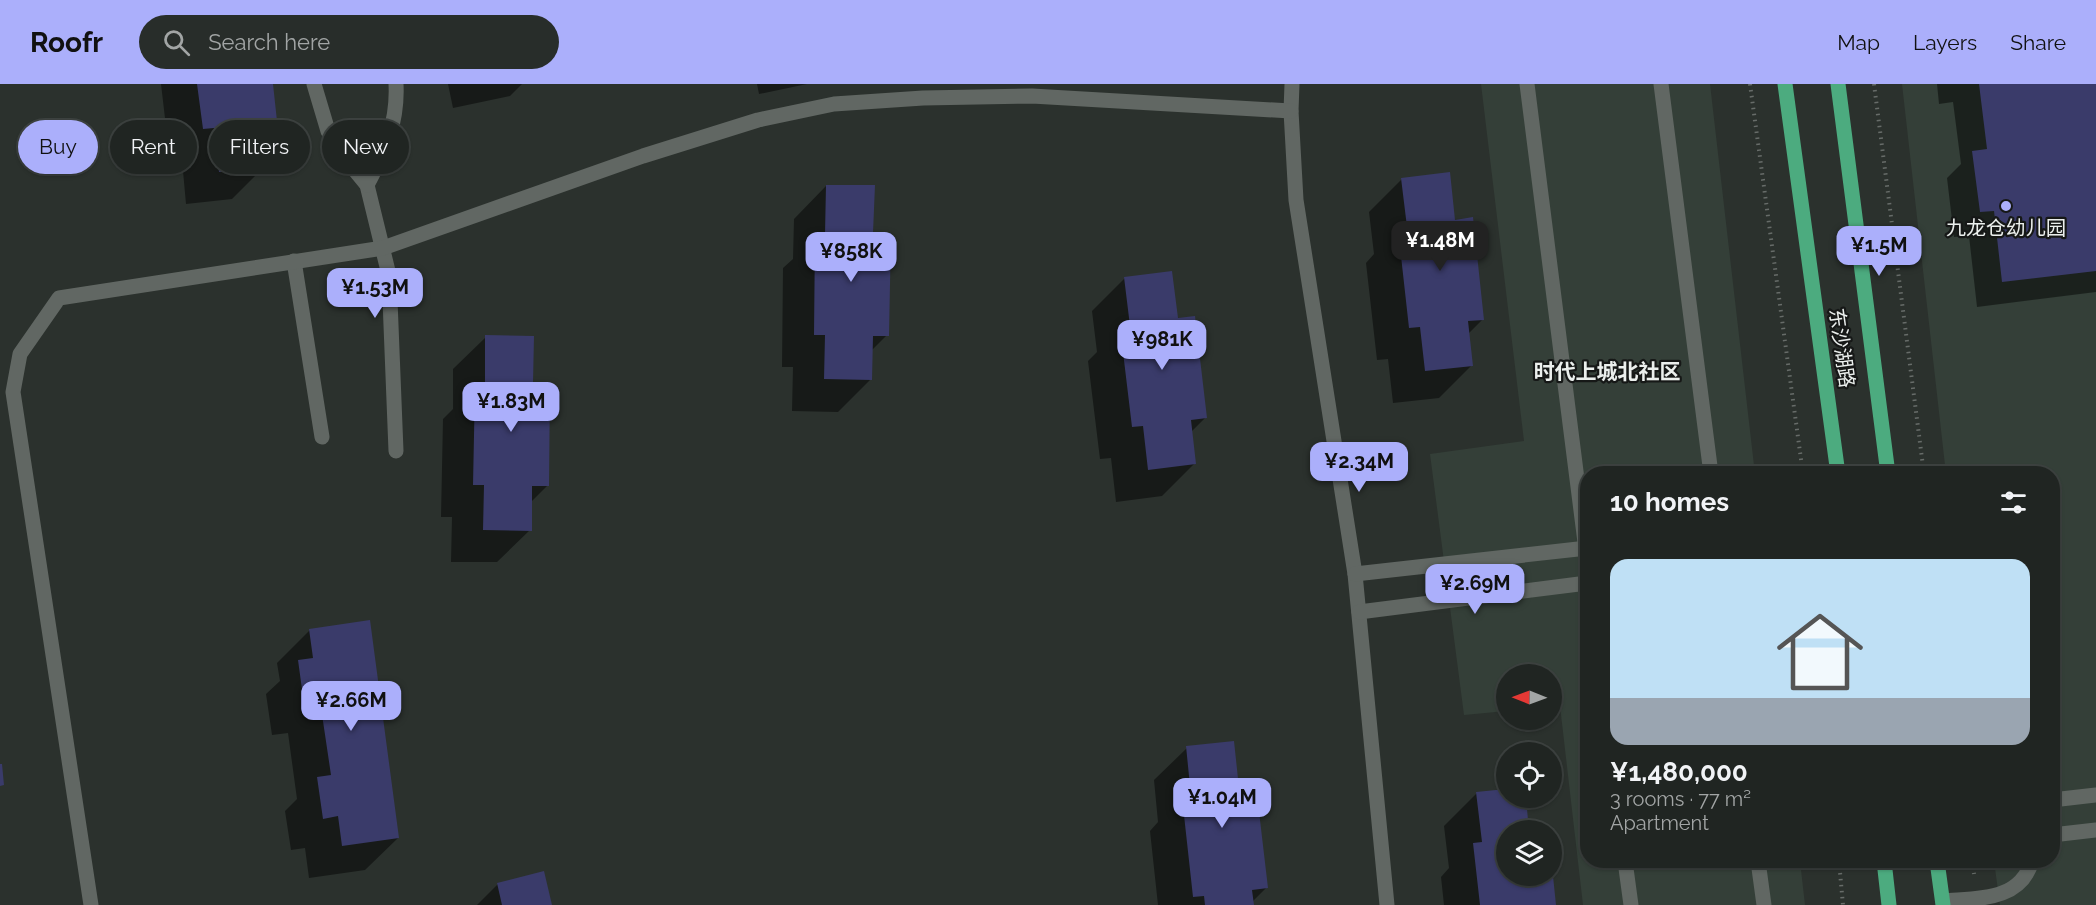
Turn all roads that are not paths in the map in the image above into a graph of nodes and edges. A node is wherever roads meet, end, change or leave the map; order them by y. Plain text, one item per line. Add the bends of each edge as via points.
1 (314, 84) edge
2 (396, 84) edge
3 (1292, 84) edge
4 (1527, 84) edge
5 (1661, 84) edge
6 (1785, 84) edge
7 (1838, 84) edge
8 (1291, 111) junction
9 (367, 185) junction
10 (383, 248) junction
11 (294, 261) junction
12 (322, 437) dead end
13 (396, 451) dead end
14 (1710, 466) edge
15 (1837, 466) edge
16 (1887, 466) edge
17 (1580, 497) edge
18 (1580, 552) edge
19 (1355, 574) junction
20 (1580, 584) edge
21 (1359, 612) junction
22 (2096, 795) edge
23 (2060, 799) edge
24 (2096, 830) edge
25 (2060, 834) edge
26 (1626, 868) edge
27 (1759, 868) edge
28 (1885, 868) edge
29 (1938, 868) edge
30 (2028, 868) edge
31 (1943, 903) edge
32 (91, 905) edge
33 (1387, 905) edge
34 (1631, 905) edge
35 (1764, 905) edge
36 (1889, 905) edge

1 - 9 street via 328,131
2 - 9 street via 395,119 384,153
3 - 8 street
4 - 17 street
5 - 14 street
6 - 15 main road, 东沙湖路
7 - 16 main road, 东沙湖路
8 - 10 street via 1032,96 834,104 758,120 643,156
8 - 19 street via 1296,201
9 - 10 street
10 - 11 street
10 - 13 street via 390,275
11 - 12 street
11 - 32 street via 59,298 20,354 13,392
18 - 19 street
19 - 21 street
20 - 21 street
21 - 33 street
22 - 23 street
24 - 25 street
26 - 34 street
27 - 35 street
28 - 36 main road
29 - 31 main road
30 - 31 street via 2007,892

